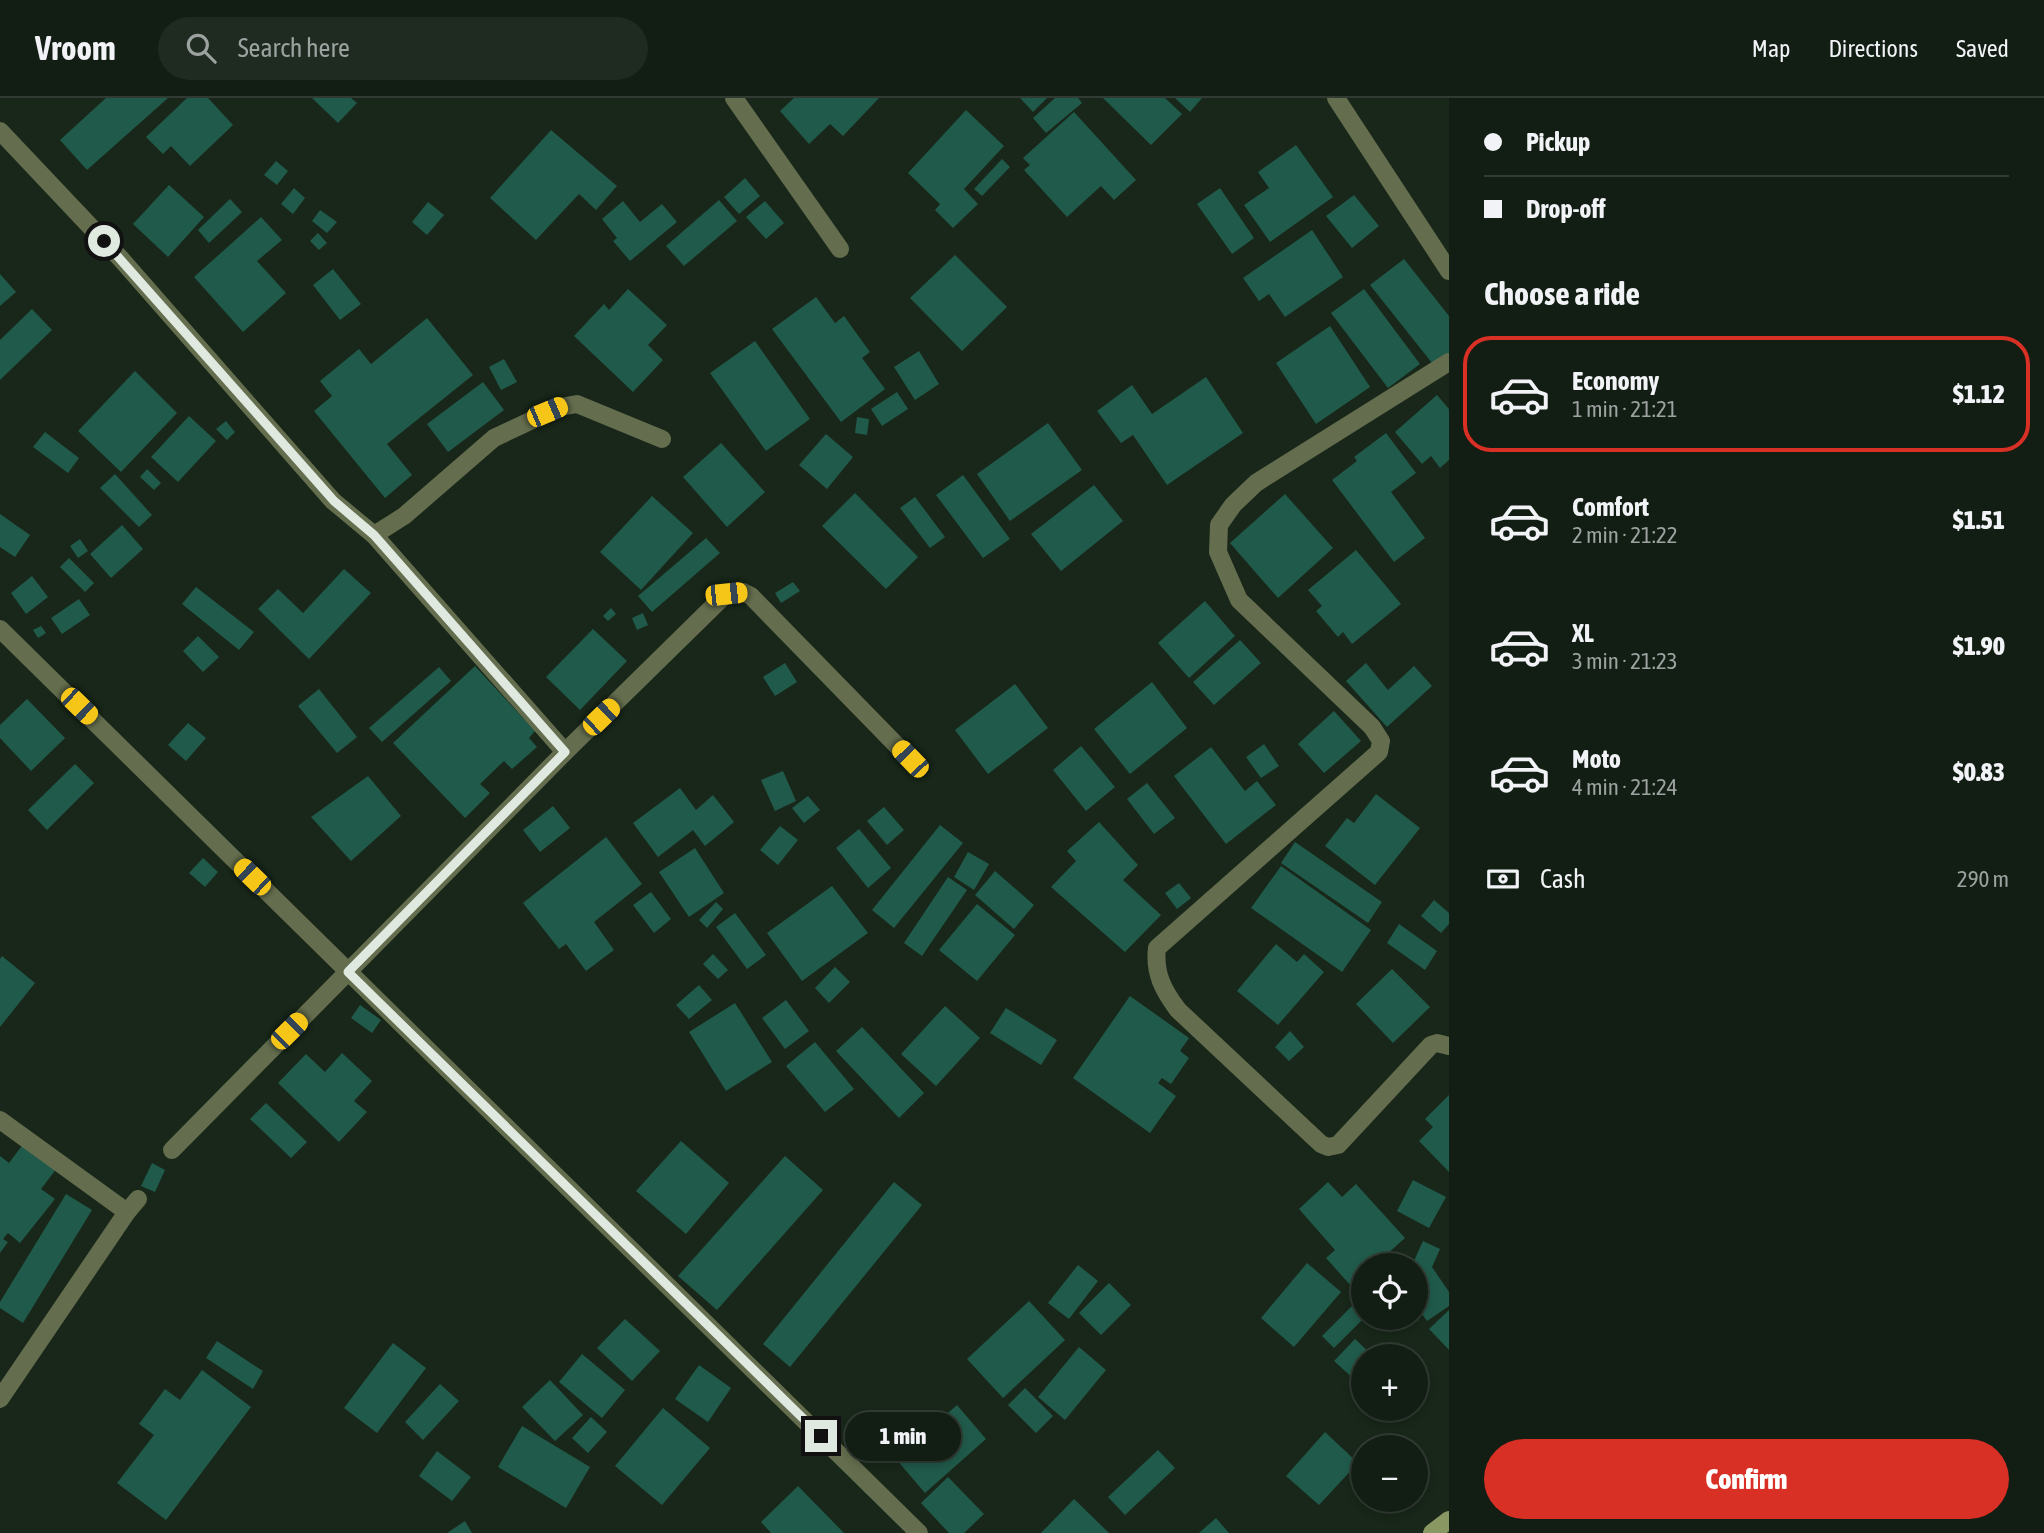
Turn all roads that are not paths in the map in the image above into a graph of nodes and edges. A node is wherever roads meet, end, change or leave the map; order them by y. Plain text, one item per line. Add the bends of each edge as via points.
1 (734, 98) edge
2 (1336, 98) edge
3 (0, 131) edge
4 (840, 249) dead end
5 (1449, 271) edge
6 (1449, 362) edge
7 (662, 439) dead end
8 (374, 535) junction
9 (0, 629) edge
10 (565, 752) junction
11 (910, 759) dead end
12 (348, 972) junction
13 (1449, 1046) edge
14 (0, 1120) edge
15 (172, 1150) dead end
16 (0, 1399) edge
17 (1449, 1520) edge
18 (919, 1533) edge
19 (1432, 1533) edge

1 - 4 street
2 - 5 street
3 - 8 street via 121,259 334,501
6 - 13 street via 1256,483 1219,525 1218,552 1239,600 1372,727 1381,741 1379,751 1157,948 1155,964 1165,992 1178,1010 1328,1147 1338,1145 1431,1045
7 - 8 street via 577,404 560,407 494,438 404,516
8 - 10 street
9 - 12 street
10 - 11 street via 726,594 743,592
10 - 12 street
12 - 15 street
12 - 18 street
14 - 16 street via 132,1205
17 - 19 street

